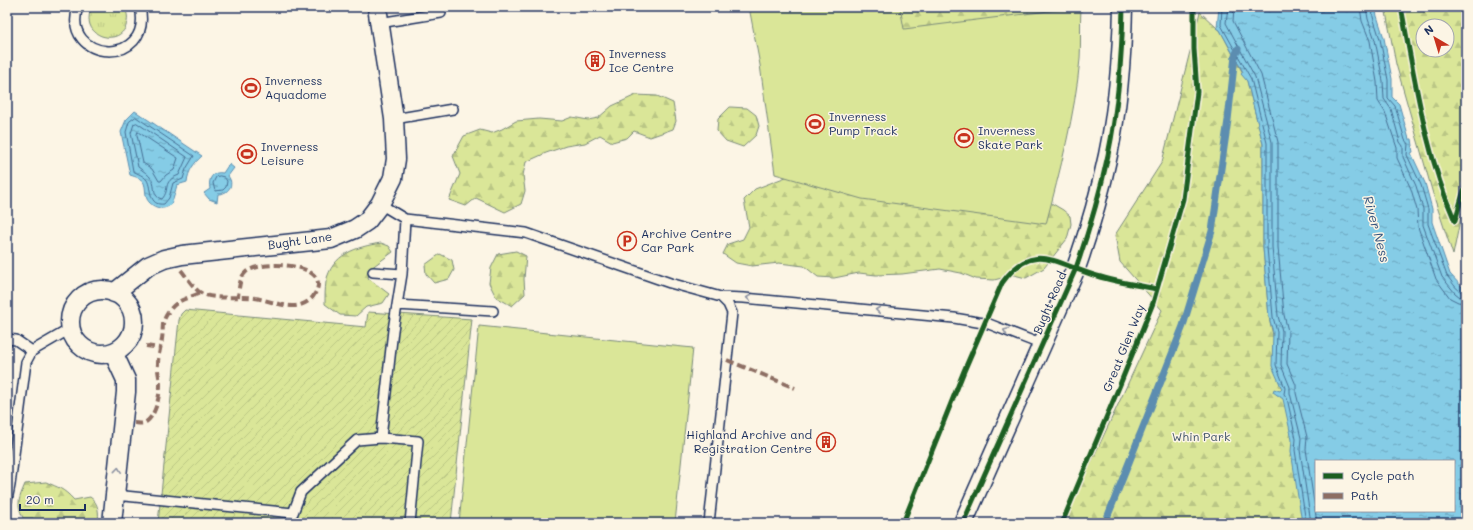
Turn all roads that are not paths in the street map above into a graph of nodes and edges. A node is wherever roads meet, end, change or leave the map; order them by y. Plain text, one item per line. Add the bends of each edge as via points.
1 (78, 7) edge
2 (140, 7) edge
3 (1123, 7) edge
4 (442, 13) dead end
5 (378, 15) edge
6 (453, 109) dead end
7 (394, 119) junction
8 (380, 204) junction
9 (405, 219) junction
10 (373, 272) dead end
11 (402, 274) junction
12 (114, 293) junction
13 (721, 297) junction
14 (397, 305) junction
15 (493, 312) dead end
16 (70, 329) junction
17 (7, 339) edge
18 (1042, 345) junction
19 (32, 351) junction
20 (113, 352) junction
21 (381, 438) junction
22 (115, 495) junction
23 (7, 500) edge
24 (112, 523) edge
25 (410, 523) edge
26 (708, 523) edge
27 (963, 523) edge

1 - 2 lane via 75,24 79,35 95,50 106,52 117,51 135,39 142,18
3 - 18 street, Bught Road via 1118,89 1108,154 1089,231 1076,268
4 - 5 lane
5 - 7 street, Bught Lane
6 - 7 lane
7 - 8 street, Bught Lane via 394,178
8 - 9 lane
8 - 12 street, Bught Lane via 367,221 331,239 164,259 148,266
9 - 11 lane
9 - 13 lane via 526,233 670,284
10 - 11 lane
11 - 14 lane
12 - 16 street via 105,290 85,295 72,309
12 - 20 street via 130,306 134,326 125,344
18 -> 13 lane via 989,324 954,318
13 - 26 lane via 728,304 732,314
14 - 15 lane
14 - 21 lane
16 - 19 lane
16 - 20 street via 74,339 88,352
17 - 19 lane via 16,340
18 - 27 street, Bught Road
19 - 23 lane via 23,373
22 -> 20 street via 126,380
21 - 22 lane via 357,440 301,492 293,513
21 - 25 lane via 418,441
22 - 24 street

